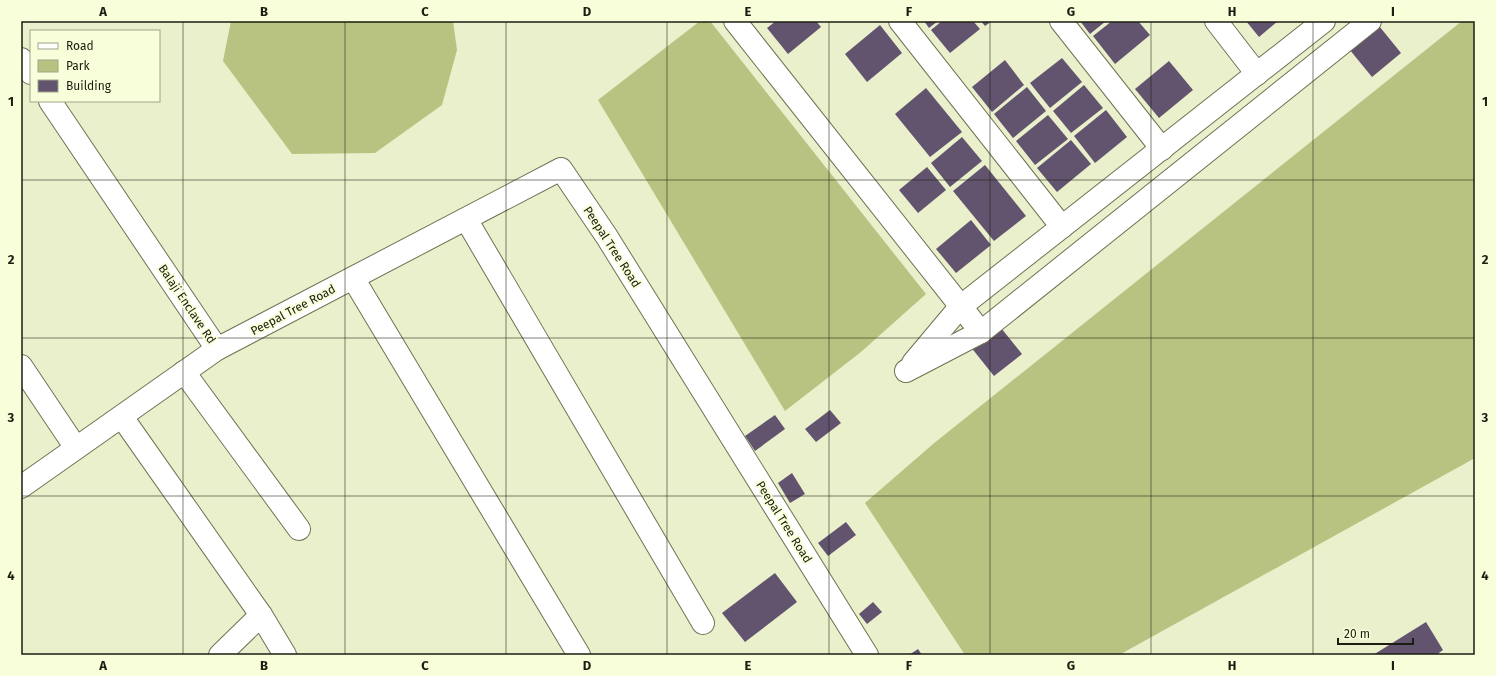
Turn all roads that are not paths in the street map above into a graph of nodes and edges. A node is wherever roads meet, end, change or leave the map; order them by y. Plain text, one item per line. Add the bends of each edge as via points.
1 (735, 21) edge
2 (900, 21) edge
3 (1061, 21) edge
4 (1216, 21) edge
5 (1324, 21) edge
6 (1370, 21) edge
7 (21, 59) edge
8 (30, 72) edge
9 (1257, 74) junction
10 (51, 102) edge
11 (1162, 149) junction
12 (466, 219) junction
13 (1062, 227) junction
14 (353, 278) junction
15 (960, 307) junction
16 (981, 332) junction
17 (217, 349) junction
18 (21, 366) edge
19 (184, 372) junction
20 (122, 416) junction
21 (76, 448) junction
22 (21, 487) edge
23 (299, 529) dead end
24 (261, 615) junction
25 (702, 623) dead end
26 (220, 655) edge
27 (285, 655) edge
28 (579, 655) edge
29 (867, 655) edge

1 - 15 street
2 - 13 street
3 - 11 street
4 - 9 street
5 - 9 street
6 - 16 street
7 - 8 street
9 - 11 street
10 - 17 street, Balaji Enclave Rd
11 - 13 street
12 - 14 street, Peepal Tree Road
12 - 25 street
12 - 29 street, Peepal Tree Road via 561,169 607,237
13 - 15 street
14 - 17 street, Peepal Tree Road
14 - 28 street
15 - 16 street
15 - 16 street via 906,371
17 - 19 street, Balaji Enclave Rd
18 - 21 street
19 - 20 street, Balaji Enclave Rd
19 - 23 street
20 - 21 street, Balaji Enclave Rd
20 - 24 street
21 - 22 street, Balaji Enclave Rd
24 - 26 street
24 - 27 street

